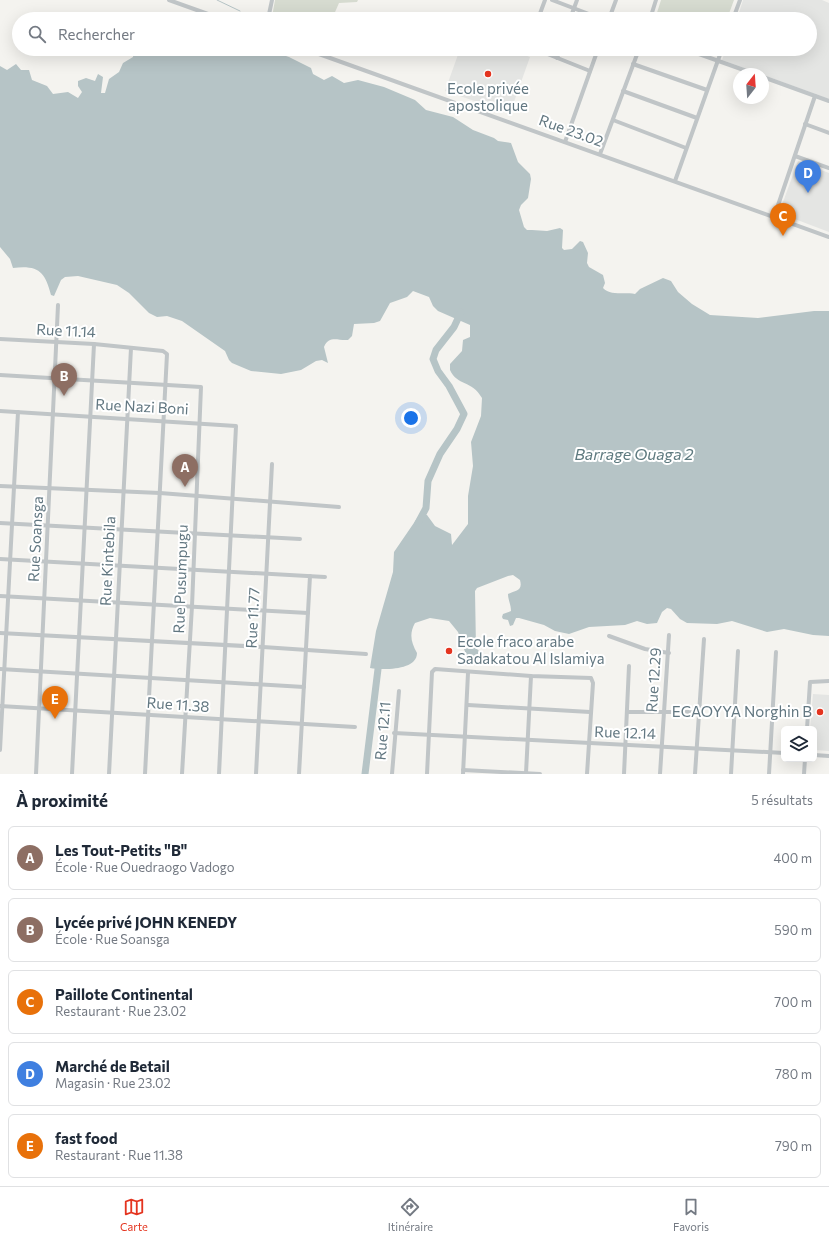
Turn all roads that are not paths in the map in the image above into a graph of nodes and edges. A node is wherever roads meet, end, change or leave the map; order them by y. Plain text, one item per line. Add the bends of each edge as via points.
1 (169, 0) edge
2 (272, 0) edge
3 (545, 0) edge
4 (552, 0) edge
5 (577, 0) edge
6 (616, 0) edge
7 (656, 0) edge
8 (740, 0) edge
9 (574, 9) junction
10 (202, 12) edge
11 (269, 12) edge
12 (541, 12) edge
13 (573, 12) edge
14 (582, 12) edge
15 (612, 12) edge
16 (652, 12) edge
17 (736, 12) edge
18 (325, 56) edge
19 (552, 56) edge
20 (595, 56) edge
21 (636, 56) edge
22 (704, 56) edge
23 (720, 56) edge
24 (557, 58) joint
25 (718, 61) junction
26 (633, 64) junction
27 (738, 68) edge
28 (590, 71) junction
29 (769, 79) edge
30 (707, 90) junction
31 (623, 91) junction
32 (815, 96) junction
33 (829, 101) edge
34 (697, 118) junction
35 (612, 120) junction
36 (805, 124) junction
37 (829, 133) edge
38 (565, 142) junction
39 (686, 148) junction
40 (600, 154) junction
41 (795, 156) junction
42 (829, 168) edge
43 (675, 181) junction
44 (774, 217) junction
45 (829, 237) edge
46 (58, 306) dead end
47 (0, 339) edge
48 (56, 342) junction
49 (94, 344) junction
50 (131, 348) junction
51 (0, 375) edge
52 (55, 378) junction
53 (92, 380) junction
54 (130, 382) junction
55 (166, 384) junction
56 (0, 411) edge
57 (18, 412) junction
58 (54, 414) junction
59 (90, 416) junction
60 (128, 419) junction
61 (164, 421) junction
62 (199, 423) junction
63 (272, 464) dead end
64 (0, 486) edge
65 (14, 487) junction
66 (50, 488) junction
67 (87, 490) junction
68 (124, 492) junction
69 (160, 493) junction
70 (197, 496) junction
71 (233, 498) junction
72 (270, 501) junction
73 (338, 507) dead end
74 (0, 523) edge
75 (12, 524) junction
76 (48, 525) junction
77 (85, 526) junction
78 (122, 528) junction
79 (159, 530) junction
80 (194, 532) junction
81 (231, 535) junction
82 (269, 536) junction
83 (300, 539) dead end
84 (0, 560) edge
85 (10, 560) junction
86 (47, 563) junction
87 (83, 564) junction
88 (120, 566) junction
89 (157, 568) junction
90 (193, 569) junction
91 (230, 571) junction
92 (267, 573) junction
93 (310, 576) junction
94 (325, 577) dead end
95 (0, 596) edge
96 (8, 596) junction
97 (45, 598) junction
98 (81, 600) junction
99 (118, 602) junction
100 (155, 604) junction
101 (192, 606) junction
102 (228, 608) junction
103 (265, 610) junction
104 (308, 613) junction
105 (0, 633) edge
106 (6, 633) junction
107 (669, 635) dead end
108 (43, 636) junction
109 (608, 636) dead end
110 (80, 637) junction
111 (117, 639) junction
112 (704, 640) dead end
113 (153, 641) junction
114 (190, 642) junction
115 (226, 645) junction
116 (263, 647) junction
117 (307, 649) junction
118 (738, 651) dead end
119 (776, 652) dead end
120 (669, 653) junction
121 (366, 654) dead end
122 (629, 666) dead end
123 (2, 670) edge
124 (41, 672) junction
125 (468, 673) junction
126 (77, 674) junction
127 (114, 675) junction
128 (531, 676) junction
129 (151, 677) junction
130 (188, 679) junction
131 (829, 681) edge
132 (224, 682) junction
133 (261, 684) junction
134 (304, 687) junction
135 (399, 691) dead end
136 (468, 704) junction
137 (1, 706) edge
138 (39, 708) junction
139 (529, 708) junction
140 (75, 710) junction
141 (590, 712) junction
142 (627, 712) junction
143 (664, 712) junction
144 (698, 712) junction
145 (112, 713) junction
146 (149, 714) junction
147 (186, 717) junction
148 (222, 720) junction
149 (259, 721) junction
150 (301, 724) junction
151 (807, 726) edge
152 (355, 727) dead end
153 (394, 733) junction
154 (429, 735) junction
155 (465, 737) junction
156 (527, 741) junction
157 (589, 743) junction
158 (626, 744) junction
159 (661, 746) junction
160 (696, 747) junction
161 (732, 749) junction
162 (0, 750) edge
163 (770, 752) junction
164 (781, 753) edge
165 (817, 755) edge
166 (829, 756) edge
167 (805, 762) edge
168 (463, 772) edge
169 (526, 773) edge
170 (36, 774) edge
171 (72, 774) edge
172 (109, 774) edge
173 (145, 774) edge
174 (182, 774) edge
175 (220, 774) edge
176 (256, 774) edge
177 (299, 774) edge
178 (392, 774) edge
179 (427, 774) edge
180 (540, 774) edge
181 (587, 774) edge
182 (624, 774) edge
183 (660, 774) edge
184 (695, 774) edge
185 (731, 774) edge
186 (769, 774) edge
187 (804, 774) edge

1 - 10 street
2 - 11 street
3 - 12 street
4 - 9 street
5 - 9 street
6 - 15 street
7 - 16 street
8 - 17 street
9 - 13 street
9 - 14 street
18 - 38 street, Rue 23.02
19 - 24 street
20 - 28 street
21 - 26 street
22 - 25 street
23 - 25 street
24 - 28 street
25 - 27 street
25 - 30 street
26 - 30 street
26 - 31 street
28 - 38 street
29 - 32 street
30 - 34 street
31 - 34 street
31 - 35 street
32 - 33 street
32 - 36 street
34 - 39 street
35 - 39 street
35 - 40 street
36 - 37 street
36 - 41 street
38 - 40 street, Rue 23.02
39 - 43 street
40 - 43 street, Rue 23.02
41 - 42 street
41 - 44 street
43 - 44 street, Rue 23.02
44 - 45 street, Rue 23.02
46 - 48 street, Rue Soansga
47 - 48 street, Rue 11.14
48 - 49 street, Rue 11.14
48 - 52 street, Rue Soansga
49 - 50 street, Rue 11.14
49 - 53 street
50 - 54 street, Rue Kintebila
50 - 55 street, Rue 11.14 via 167,353
51 - 52 street
52 - 53 street
52 - 58 street, Rue Soansga
53 - 54 street
53 - 59 street
54 - 55 street
54 - 60 street, Rue Kintebila
55 - 61 street
55 - 62 street, Rue Pusumpugu via 200,386
56 - 57 street, Rue Nazi Boni
57 - 58 street, Rue Nazi Boni
57 - 65 street
58 - 59 street, Rue Nazi Boni
58 - 66 street, Rue Soansga
59 - 60 street, Rue Nazi Boni
59 - 67 street
60 - 61 street, Rue Nazi Boni
60 - 68 street, Rue Kintebila
61 - 62 street, Rue Nazi Boni
61 - 69 street
62 - 70 street, Rue Pusumpugu
62 - 71 street, Rue Nazi Boni via 235,425 237,428
63 - 72 street, Rue 11.77
64 - 65 street
65 - 66 street
65 - 75 street
66 - 67 street
66 - 76 street, Rue Soansga
67 - 68 street
67 - 77 street
68 - 69 street
68 - 78 street, Rue Kintebila
69 - 70 street
69 - 79 street
70 - 71 street
70 - 80 street, Rue Pusumpugu
71 - 72 street
71 - 81 street
72 - 73 street
72 - 82 street, Rue 11.77
74 - 75 street
75 - 76 street
75 - 85 street
76 - 77 street
76 - 86 street, Rue Soansga
77 - 78 street
77 - 87 street
78 - 79 street
78 - 88 street, Rue Kintebila
79 - 80 street
79 - 89 street
80 - 81 street
80 - 90 street, Rue Pusumpugu
81 - 82 street
81 - 91 street
82 - 83 street
82 - 92 street, Rue 11.77
84 - 85 street
85 - 86 street
85 - 96 street
86 - 87 street
86 - 97 street, Rue Soansga
87 - 88 street
87 - 98 street
88 - 89 street
88 - 99 street, Rue Kintebila
89 - 90 street
89 - 100 street
90 - 91 street
90 - 101 street, Rue Pusumpugu
91 - 92 street
91 - 102 street
92 - 93 street
92 - 103 street, Rue 11.77
93 - 94 street
93 - 104 street
95 - 96 street
96 - 97 street
96 - 106 street
97 - 98 street
97 - 108 street, Rue Soansga
98 - 99 street
98 - 110 street
99 - 100 street
99 - 111 street, Rue Kintebila
100 - 101 street
100 - 113 street
101 - 102 street
101 - 114 street, Rue Pusumpugu
102 - 103 street
102 - 115 street
103 - 104 street
103 - 116 street, Rue 11.77
104 - 117 street
105 - 106 street
106 - 108 street
106 - 123 street
107 - 120 street, Rue 12.29
108 - 110 street
108 - 124 street, Rue Soansga
109 - 120 street via 645,649
110 - 111 street
110 - 126 street
111 - 113 street
111 - 127 street, Rue Kintebila
112 - 144 street
113 - 114 street
113 - 129 street
114 - 115 street
114 - 130 street, Rue Pusumpugu
115 - 116 street
115 - 132 street
116 - 117 street
116 - 133 street, Rue 11.77
117 - 121 street
117 - 134 street
118 - 161 street
119 - 163 street
120 - 143 street, Rue 12.29
122 - 142 street
123 - 124 street
123 - 137 street
124 - 126 street
124 - 138 street, Rue Soansga
125 - 128 street
125 - 136 street
125 - 154 street via 433,670
126 - 127 street
126 - 140 street
127 - 129 street
127 - 145 street, Rue Kintebila
128 - 139 street
128 - 141 street via 591,678 593,683
129 - 130 street
129 - 146 street
130 - 132 street
130 - 147 street, Rue Pusumpugu
131 - 151 street via 809,683
132 - 133 street
132 - 148 street
133 - 134 street
133 - 149 street, Rue 11.77
134 - 150 street
135 - 153 street, Rue 12.11
136 - 139 street
136 - 155 street
137 - 138 street, Rue 11.38
137 - 162 street
138 - 140 street, Rue 11.38
138 - 170 street, Rue Soansga
139 - 141 street
139 - 156 street
140 - 145 street, Rue 11.38
140 - 171 street
141 - 157 street
142 - 143 street
142 - 158 street
143 - 144 street
143 - 159 street, Rue 12.29
144 - 160 street
145 - 146 street, Rue 11.38
145 - 172 street, Rue Kintebila
146 - 147 street, Rue 11.38
146 - 173 street
147 - 148 street, Rue 11.38
147 - 174 street, Rue Pusumpugu
148 - 149 street, Rue 11.38
148 - 175 street
149 - 150 street, Rue 11.38
149 - 176 street, Rue 11.77
150 - 152 street, Rue 11.38
150 - 177 street
153 - 154 street, Rue 12.14
153 - 178 street, Rue 12.11
154 - 155 street, Rue 12.14
154 - 179 street
155 - 156 street, Rue 12.14
155 - 168 street
156 - 157 street, Rue 12.14
156 - 169 street
157 - 158 street, Rue 12.14
157 - 181 street
158 - 159 street, Rue 12.14
158 - 182 street
159 - 160 street, Rue 12.14
159 - 183 street, Rue 12.29
160 - 161 street, Rue 12.14
160 - 184 street
161 - 163 street, Rue 12.14
161 - 185 street
163 - 164 street, Rue 12.14
163 - 186 street
165 - 166 street
167 - 187 street
168 - 169 street
169 - 180 street

